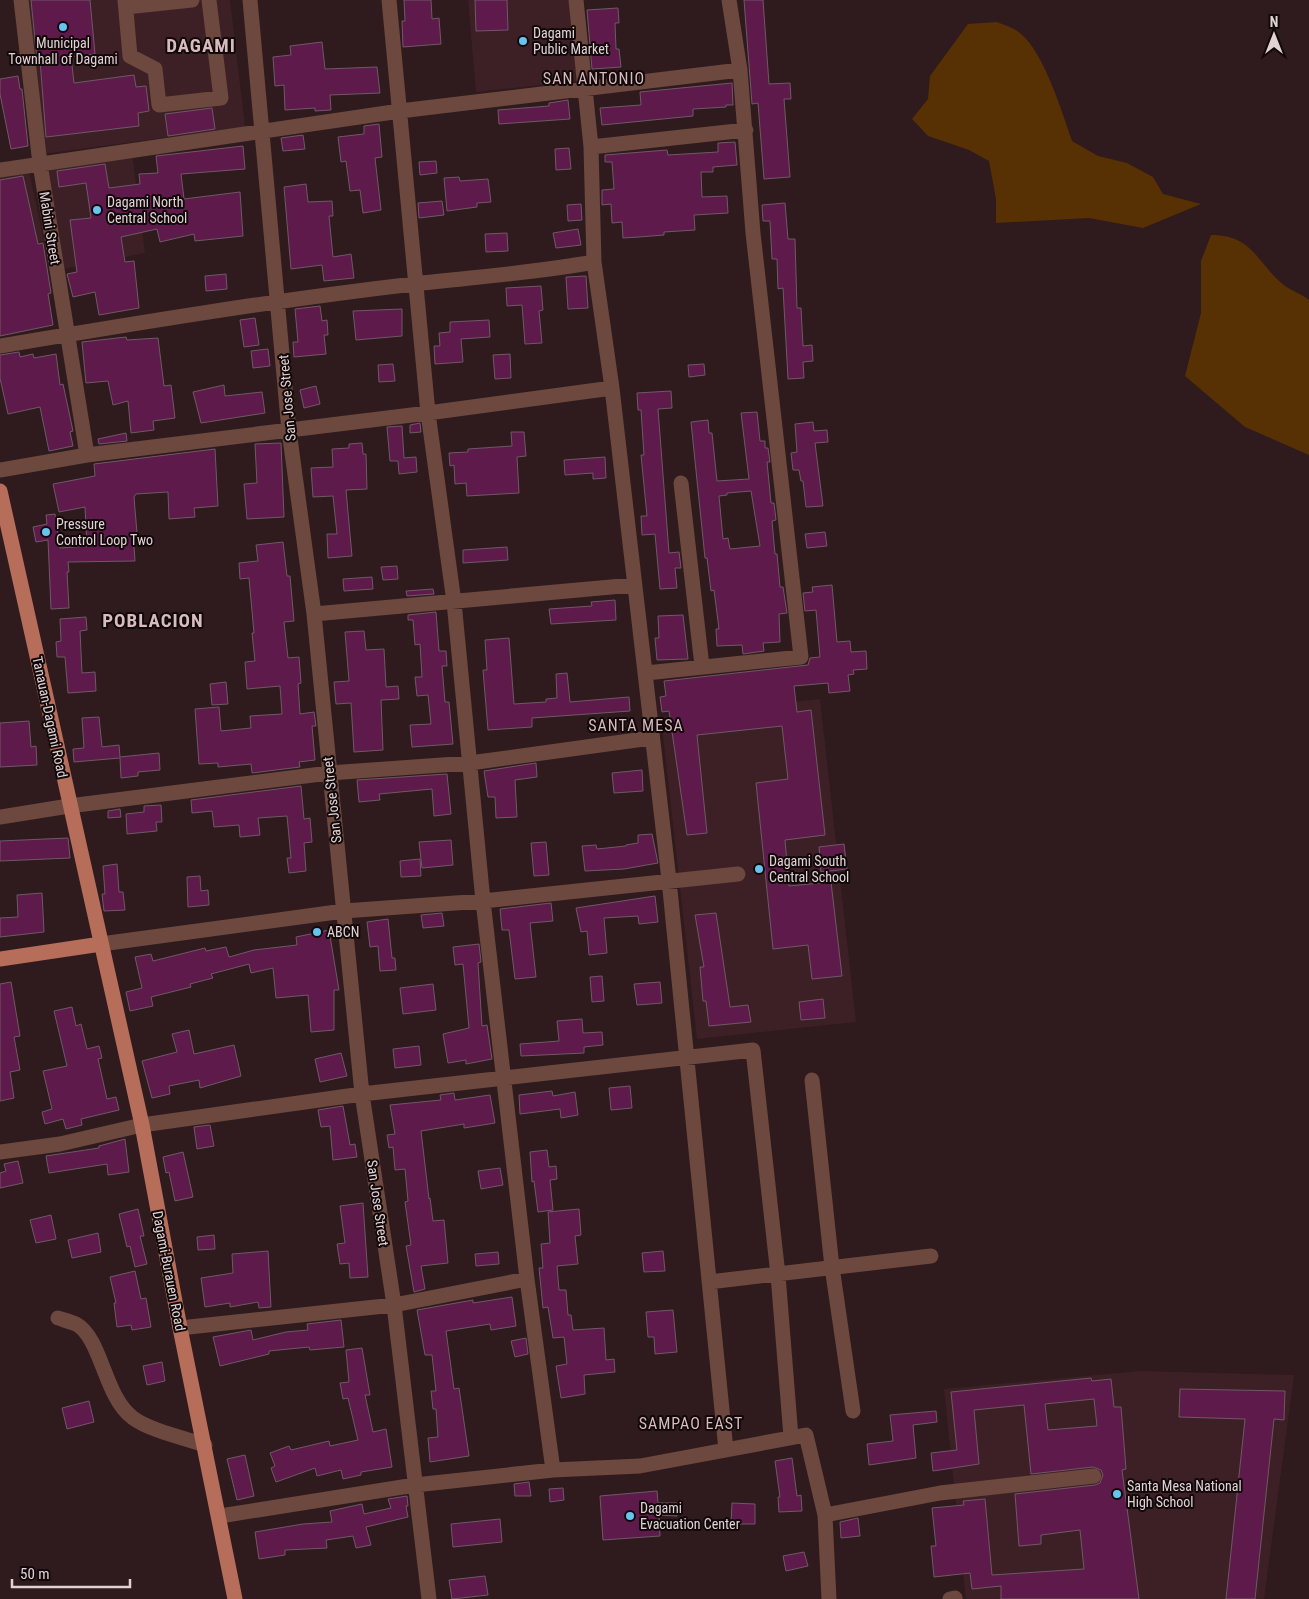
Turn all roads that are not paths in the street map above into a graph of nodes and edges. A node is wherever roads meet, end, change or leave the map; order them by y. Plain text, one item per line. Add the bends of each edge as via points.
1 (21, 0) edge
2 (192, 0) edge
3 (209, 0) edge
4 (250, 0) edge
5 (389, 0) edge
6 (576, 0) edge
7 (729, 0) edge
8 (125, 4) edge
9 (740, 70) junction
10 (585, 89) junction
11 (400, 111) junction
12 (260, 130) junction
13 (746, 130) junction
14 (591, 147) junction
15 (40, 164) junction
16 (0, 170) edge
17 (594, 262) junction
18 (414, 284) junction
19 (279, 302) junction
20 (66, 335) junction
21 (0, 346) edge
22 (612, 388) junction
23 (428, 413) junction
24 (290, 431) junction
25 (87, 455) junction
26 (0, 470) edge
27 (681, 483) dead end
28 (0, 491) edge
29 (633, 585) junction
30 (454, 602) junction
31 (314, 614) junction
32 (702, 666) junction
33 (646, 673) junction
34 (651, 738) junction
35 (470, 763) junction
36 (329, 773) junction
37 (69, 806) junction
38 (0, 817) edge
39 (738, 874) dead end
40 (669, 880) junction
41 (483, 902) junction
42 (344, 911) junction
43 (101, 944) junction
44 (0, 959) edge
45 (686, 1058) junction
46 (505, 1079) junction
47 (812, 1080) dead end
48 (362, 1094) junction
49 (142, 1125) junction
50 (0, 1152) edge
51 (931, 1256) dead end
52 (832, 1267) junction
53 (778, 1275) junction
54 (527, 1279) junction
55 (709, 1282) junction
56 (394, 1305) junction
57 (58, 1318) dead end
58 (180, 1328) junction
59 (853, 1411) dead end
60 (791, 1437) junction
61 (205, 1445) junction
62 (726, 1450) junction
63 (553, 1470) junction
64 (1094, 1476) dead end
65 (415, 1485) junction
66 (825, 1515) junction
67 (220, 1516) junction
68 (235, 1599) edge
69 (429, 1599) edge
70 (829, 1599) edge

1 - 15 street, Mabini Street
2 - 8 street
3 - 8 street via 221,98 159,105 155,69 130,56
4 - 12 street, San Jose Street
5 - 11 street
6 - 10 street
7 - 9 street
9 - 10 street
9 - 13 street
10 - 11 street
10 - 14 street
11 - 12 street
11 - 18 street
12 - 15 street
12 - 19 street, San Jose Street
13 - 14 street
13 - 32 street via 753,233 801,657
14 - 17 street
15 - 16 street
15 - 20 street, Mabini Street
17 - 18 street
17 - 22 street
18 - 19 street
18 - 23 street
19 - 20 street
19 - 24 street, San Jose Street
20 - 21 street
20 - 25 street, Mabini Street
22 - 23 street
22 - 29 street
23 - 24 street
23 - 30 street
24 - 25 street
24 - 31 street, San Jose Street
25 - 26 street
27 - 32 street
28 - 37 main road, Tanauan-Dagami Road
29 - 30 street
29 - 33 street
30 - 31 street
30 - 35 street
31 - 36 street, San Jose Street
32 - 33 street
33 - 34 street
34 - 35 street
34 - 40 street
35 - 36 street
35 - 41 street
36 - 37 street
36 - 42 street, San Jose Street
37 - 38 street
37 - 43 main road, Tanauan-Dagami Road
39 - 40 street
40 - 41 street
40 - 45 street
41 - 42 street
41 - 46 street
42 - 43 street
42 - 48 street, San Jose Street
43 - 44 main road
43 - 49 main road, Dagami-Burauen Road
45 - 46 street
45 - 53 street via 753,1050
45 - 55 street
46 - 48 street
46 - 54 street
47 - 52 street
48 - 49 street
48 - 56 street, San Jose Street
49 - 50 street via 60,1144
49 - 58 main road, Dagami-Burauen Road
51 - 52 street
52 - 53 street
52 - 59 street
53 - 55 street
53 - 60 street
54 - 56 street
54 - 63 street
55 - 62 street
56 - 58 street
56 - 65 street, San Jose Street
57 - 61 street via 78,1325 93,1340 119,1403 133,1418
58 - 61 main road, Dagami-Burauen Road
60 - 62 street
60 - 66 street via 806,1435 809,1439
61 - 67 main road, Dagami-Burauen Road
62 - 63 street via 640,1466
63 - 65 street
64 - 66 street via 956,1492
65 - 67 street
65 - 69 street, San Jose Street
66 - 70 street
67 - 68 main road, Dagami-Burauen Road

